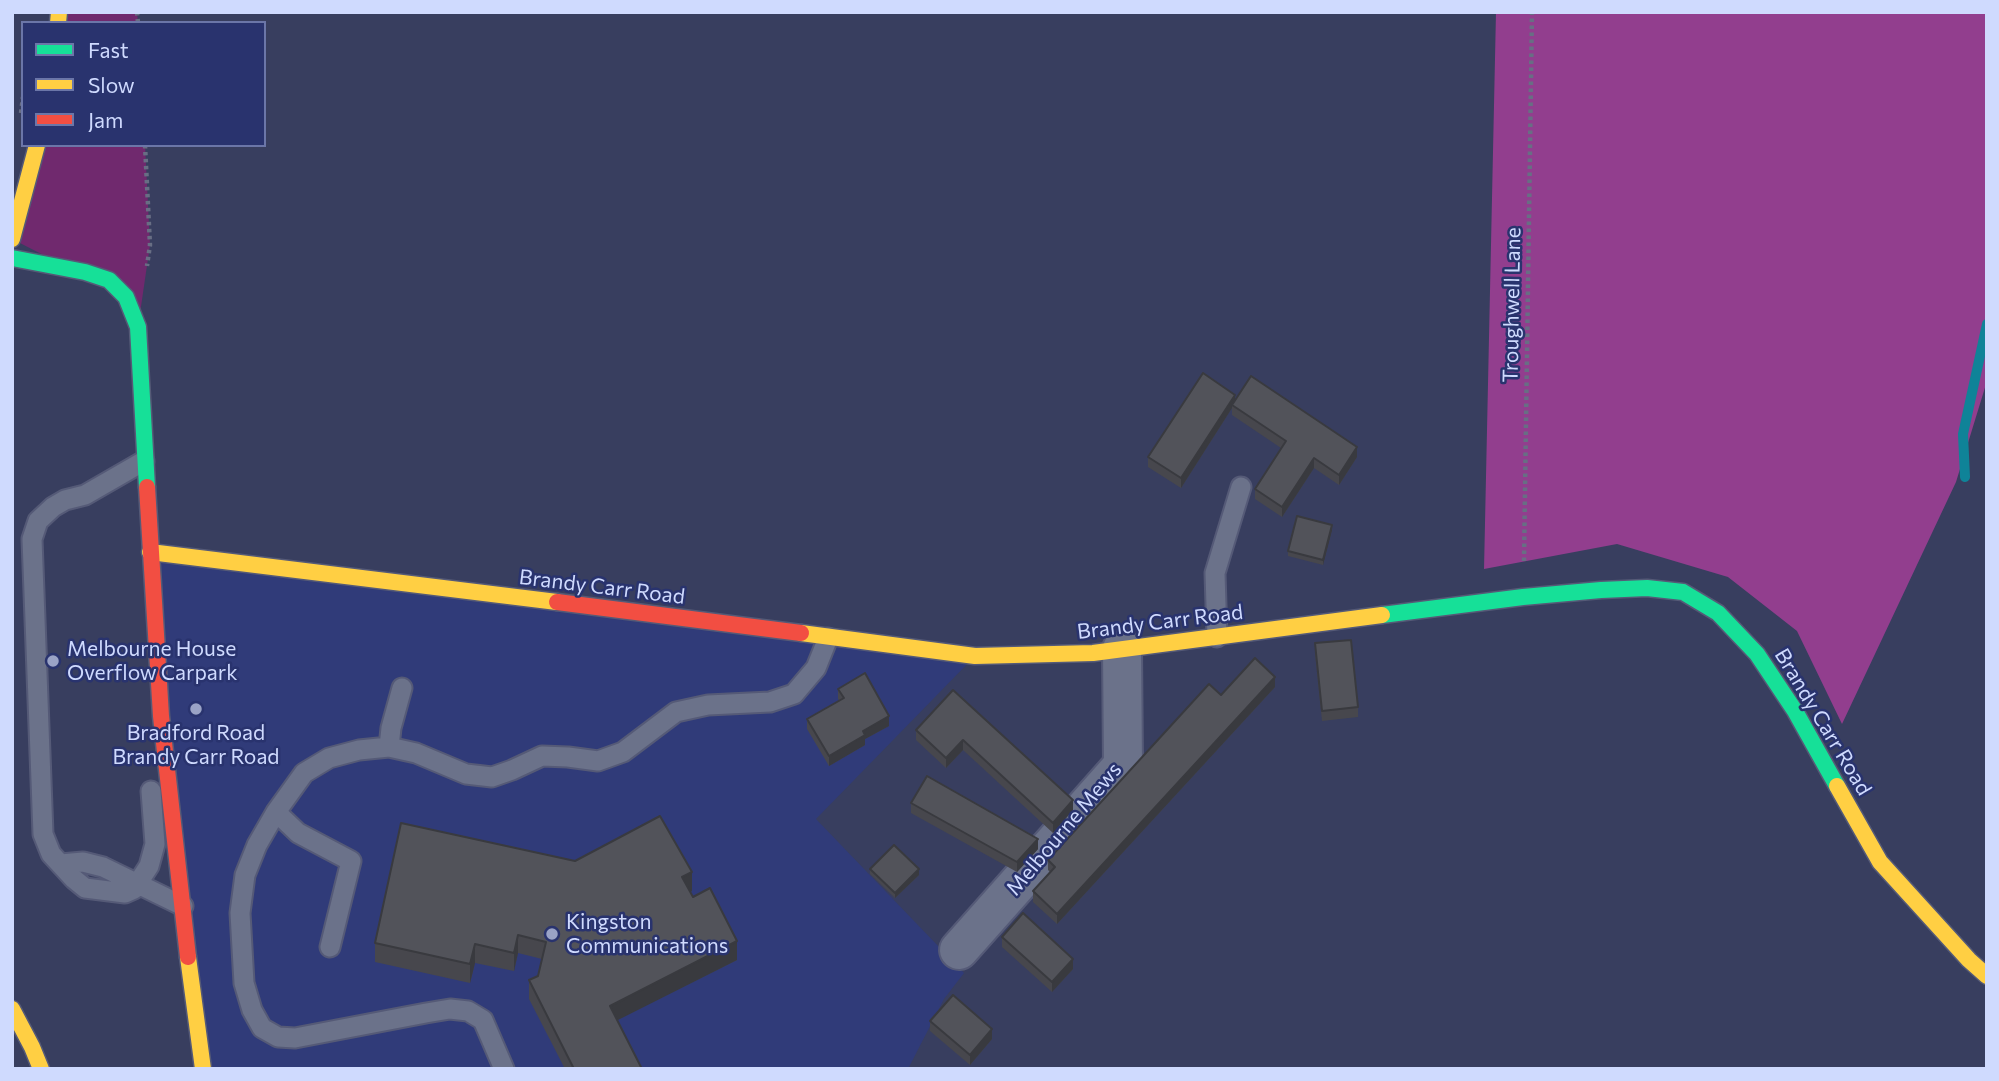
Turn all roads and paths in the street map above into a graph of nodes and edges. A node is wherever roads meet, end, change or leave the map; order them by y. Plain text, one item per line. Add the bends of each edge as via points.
1 (1532, 12) edge
2 (36, 147) edge
3 (145, 147) edge
4 (12, 239) edge
5 (12, 258) edge
6 (146, 272) dead end
7 (144, 460) junction
8 (1241, 487) dead end
9 (150, 552) junction
10 (1523, 597) junction
11 (1217, 637) junction
12 (828, 638) junction
13 (1122, 649) junction
14 (401, 688) dead end
15 (161, 716) junction
16 (388, 747) junction
17 (276, 812) junction
18 (138, 884) junction
19 (183, 906) junction
20 (330, 947) dead end
21 (960, 950) dead end
22 (1987, 976) edge
23 (12, 1009) edge
24 (41, 1069) edge
25 (203, 1069) edge
26 (504, 1069) edge

1 - 10 path, Troughwell Lane
2 - 4 main road
3 - 6 path via 150,244
5 - 7 main road via 97,276 126,297 138,327
7 - 9 main road
7 - 18 lane via 85,495 53,507 38,522 32,539 43,834 61,864 83,862 103,867
8 - 11 lane via 1215,573
9 - 12 main road, Brandy Carr Road
9 - 15 main road
10 - 11 main road, Brandy Carr Road
10 - 22 main road, Brandy Carr Road via 1647,588 1683,592 1718,613 1757,653 1795,711 1880,862
11 - 13 main road, Brandy Carr Road
12 - 13 main road, Brandy Carr Road via 975,656
12 - 16 lane via 816,667 794,694 770,702 708,705 676,712 623,752 598,761 542,756 478,783 416,753
13 - 21 street, Melbourne Mews via 1124,765
14 - 16 lane
15 - 18 lane via 148,743 155,845
15 - 19 main road
16 - 17 lane via 329,758 304,774
17 - 20 lane via 298,833 351,861
17 - 26 lane via 245,875 240,914 244,984 262,1028 278,1037 295,1038 450,1009 468,1011 483,1020
18 - 19 lane
19 - 25 main road
23 - 24 main road

